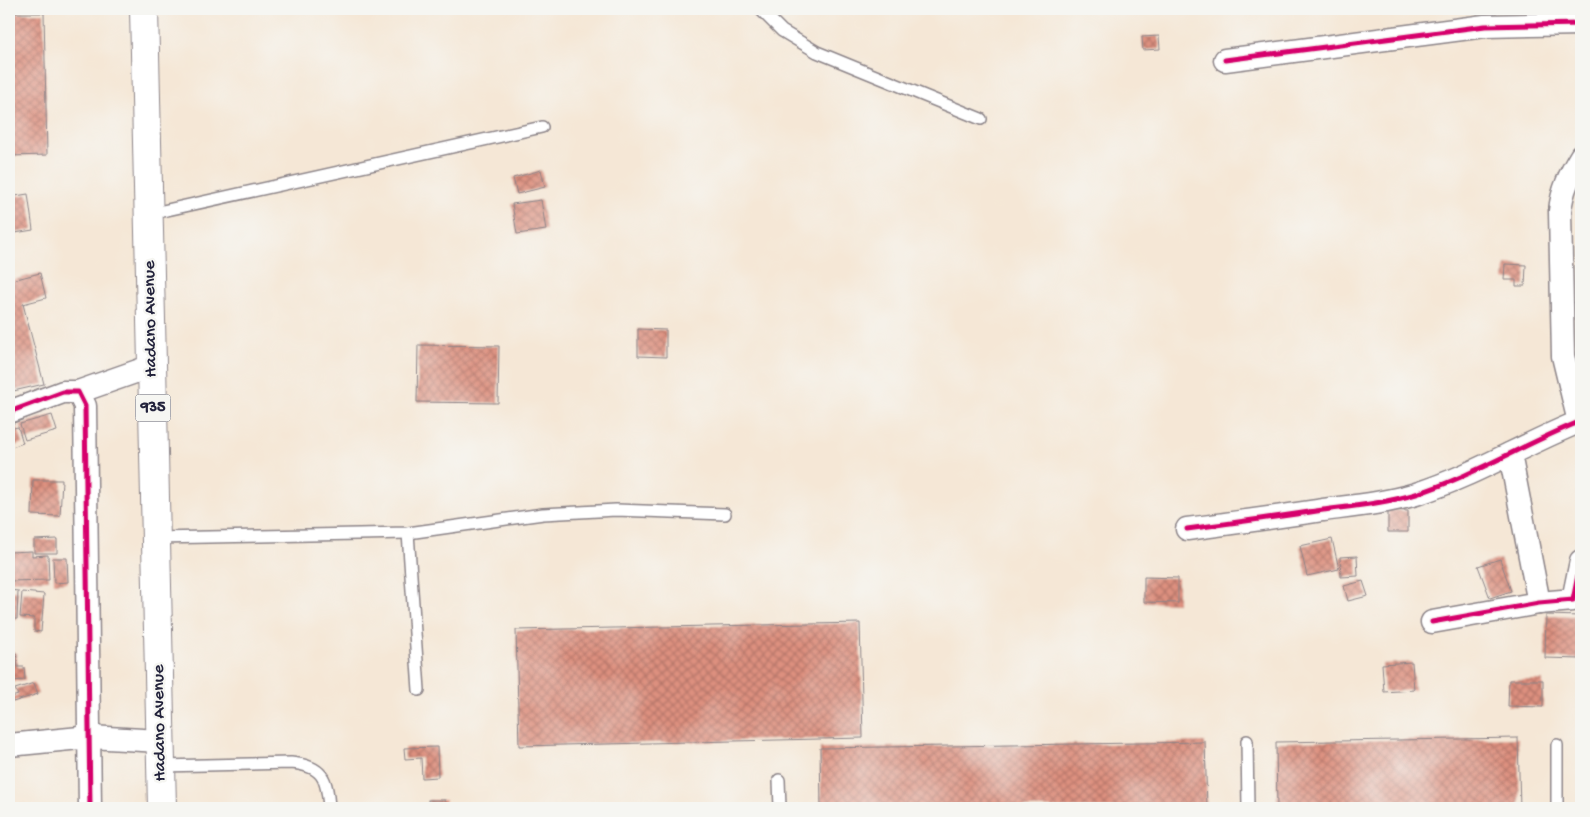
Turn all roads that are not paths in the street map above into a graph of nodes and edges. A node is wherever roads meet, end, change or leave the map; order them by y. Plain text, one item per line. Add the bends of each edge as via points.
1 (144, 9) edge
2 (760, 9) edge
3 (1581, 24) edge
4 (1225, 60) dead end
5 (981, 119) dead end
6 (542, 127) dead end
7 (1581, 156) edge
8 (149, 214) junction
9 (152, 366) junction
10 (78, 392) junction
11 (9, 412) edge
12 (1580, 421) edge
13 (1510, 454) junction
14 (725, 514) dead end
15 (1187, 530) dead end
16 (408, 533) junction
17 (156, 538) junction
18 (1581, 561) edge
19 (1577, 600) edge
20 (1539, 603) junction
21 (1432, 622) dead end
22 (419, 690) dead end
23 (90, 737) junction
24 (1247, 741) dead end
25 (1557, 744) dead end
26 (9, 745) edge
27 (161, 754) junction
28 (779, 780) dead end
29 (90, 808) edge
30 (162, 808) edge
31 (328, 808) edge
32 (780, 808) edge
33 (1248, 808) edge
34 (1557, 808) edge

1 - 8 main road, Hadano Avenue / 935
2 - 5 lane via 782,31 816,52
3 - 4 street via 1485,26
6 - 8 lane
7 - 12 street via 1562,194 1560,211 1563,356
8 - 9 main road, Hadano Avenue / 935
9 - 10 street
9 - 17 main road, Hadano Avenue / 935
10 - 11 street via 63,392
10 - 23 street via 85,406
12 - 13 street
13 - 15 street via 1441,485 1377,503
13 - 20 street
14 - 16 lane via 616,510 543,514
16 - 17 lane
16 - 22 lane
17 - 27 main road, Hadano Avenue / 935
18 - 19 street
19 - 20 street
20 - 21 street
23 - 26 street
23 - 27 street
23 - 29 street
24 - 33 lane
25 - 34 lane
27 - 30 main road, Hadano Avenue / 935
27 - 31 lane via 305,765 317,770 324,779
28 - 32 lane

